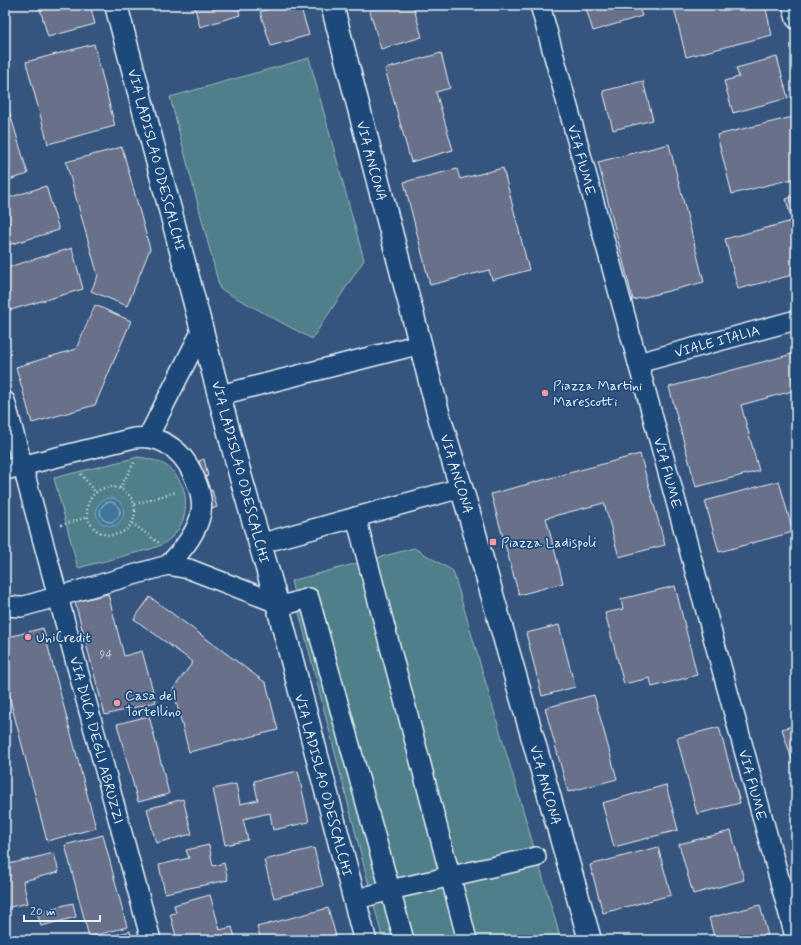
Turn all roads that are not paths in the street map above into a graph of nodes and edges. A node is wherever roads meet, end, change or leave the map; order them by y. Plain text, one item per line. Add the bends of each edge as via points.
1 (116, 5) edge
2 (332, 5) edge
3 (540, 5) edge
4 (792, 5) edge
5 (796, 19) edge
6 (796, 320) edge
7 (202, 330) junction
8 (420, 344) junction
9 (638, 363) junction
10 (220, 395) junction
11 (5, 401) edge
12 (148, 437) junction
13 (14, 468) edge
14 (461, 488) junction
15 (356, 517) junction
16 (259, 544) junction
17 (172, 560) junction
18 (58, 596) junction
19 (277, 605) junction
20 (5, 606) edge
21 (536, 857) dead end
22 (450, 876) junction
23 (390, 890) junction
24 (354, 900) junction
25 (151, 940) edge
26 (365, 940) edge
27 (404, 940) edge
28 (467, 940) edge
29 (590, 940) edge
30 (796, 940) edge

1 - 7 street, VIA LADISLAO ODESCALCHI
2 - 8 street, VIA ANCONA
3 - 9 street, VIA FIUME
4 - 5 street
6 - 9 street, VIALE ITALIA
7 - 10 street, VIA LADISLAO ODESCALCHI
7 - 12 street
8 - 10 street
8 - 14 street, VIA ANCONA
9 - 30 street, VIA FIUME
10 - 16 street, VIA LADISLAO ODESCALCHI
11 - 13 street, VIA DUCA DEGLI ABRUZZI
12 - 13 street via 134,438
12 - 17 street via 166,443 180,452 194,473 202,503 200,517 190,538
13 - 18 street, VIA DUCA DEGLI ABRUZZI
14 - 15 street
14 - 29 street, VIA ANCONA
15 - 16 street
15 - 22 street
16 - 19 street, VIA LADISLAO ODESCALCHI
17 - 18 street
17 - 19 street
18 - 20 street via 21,607
18 - 25 street, VIA DUCA DEGLI ABRUZZI
19 - 23 street via 309,598
19 - 24 street, VIA LADISLAO ODESCALCHI
21 - 22 street
22 - 23 street
22 - 28 street
23 - 24 street
23 - 27 street
24 - 26 street, VIA LADISLAO ODESCALCHI

